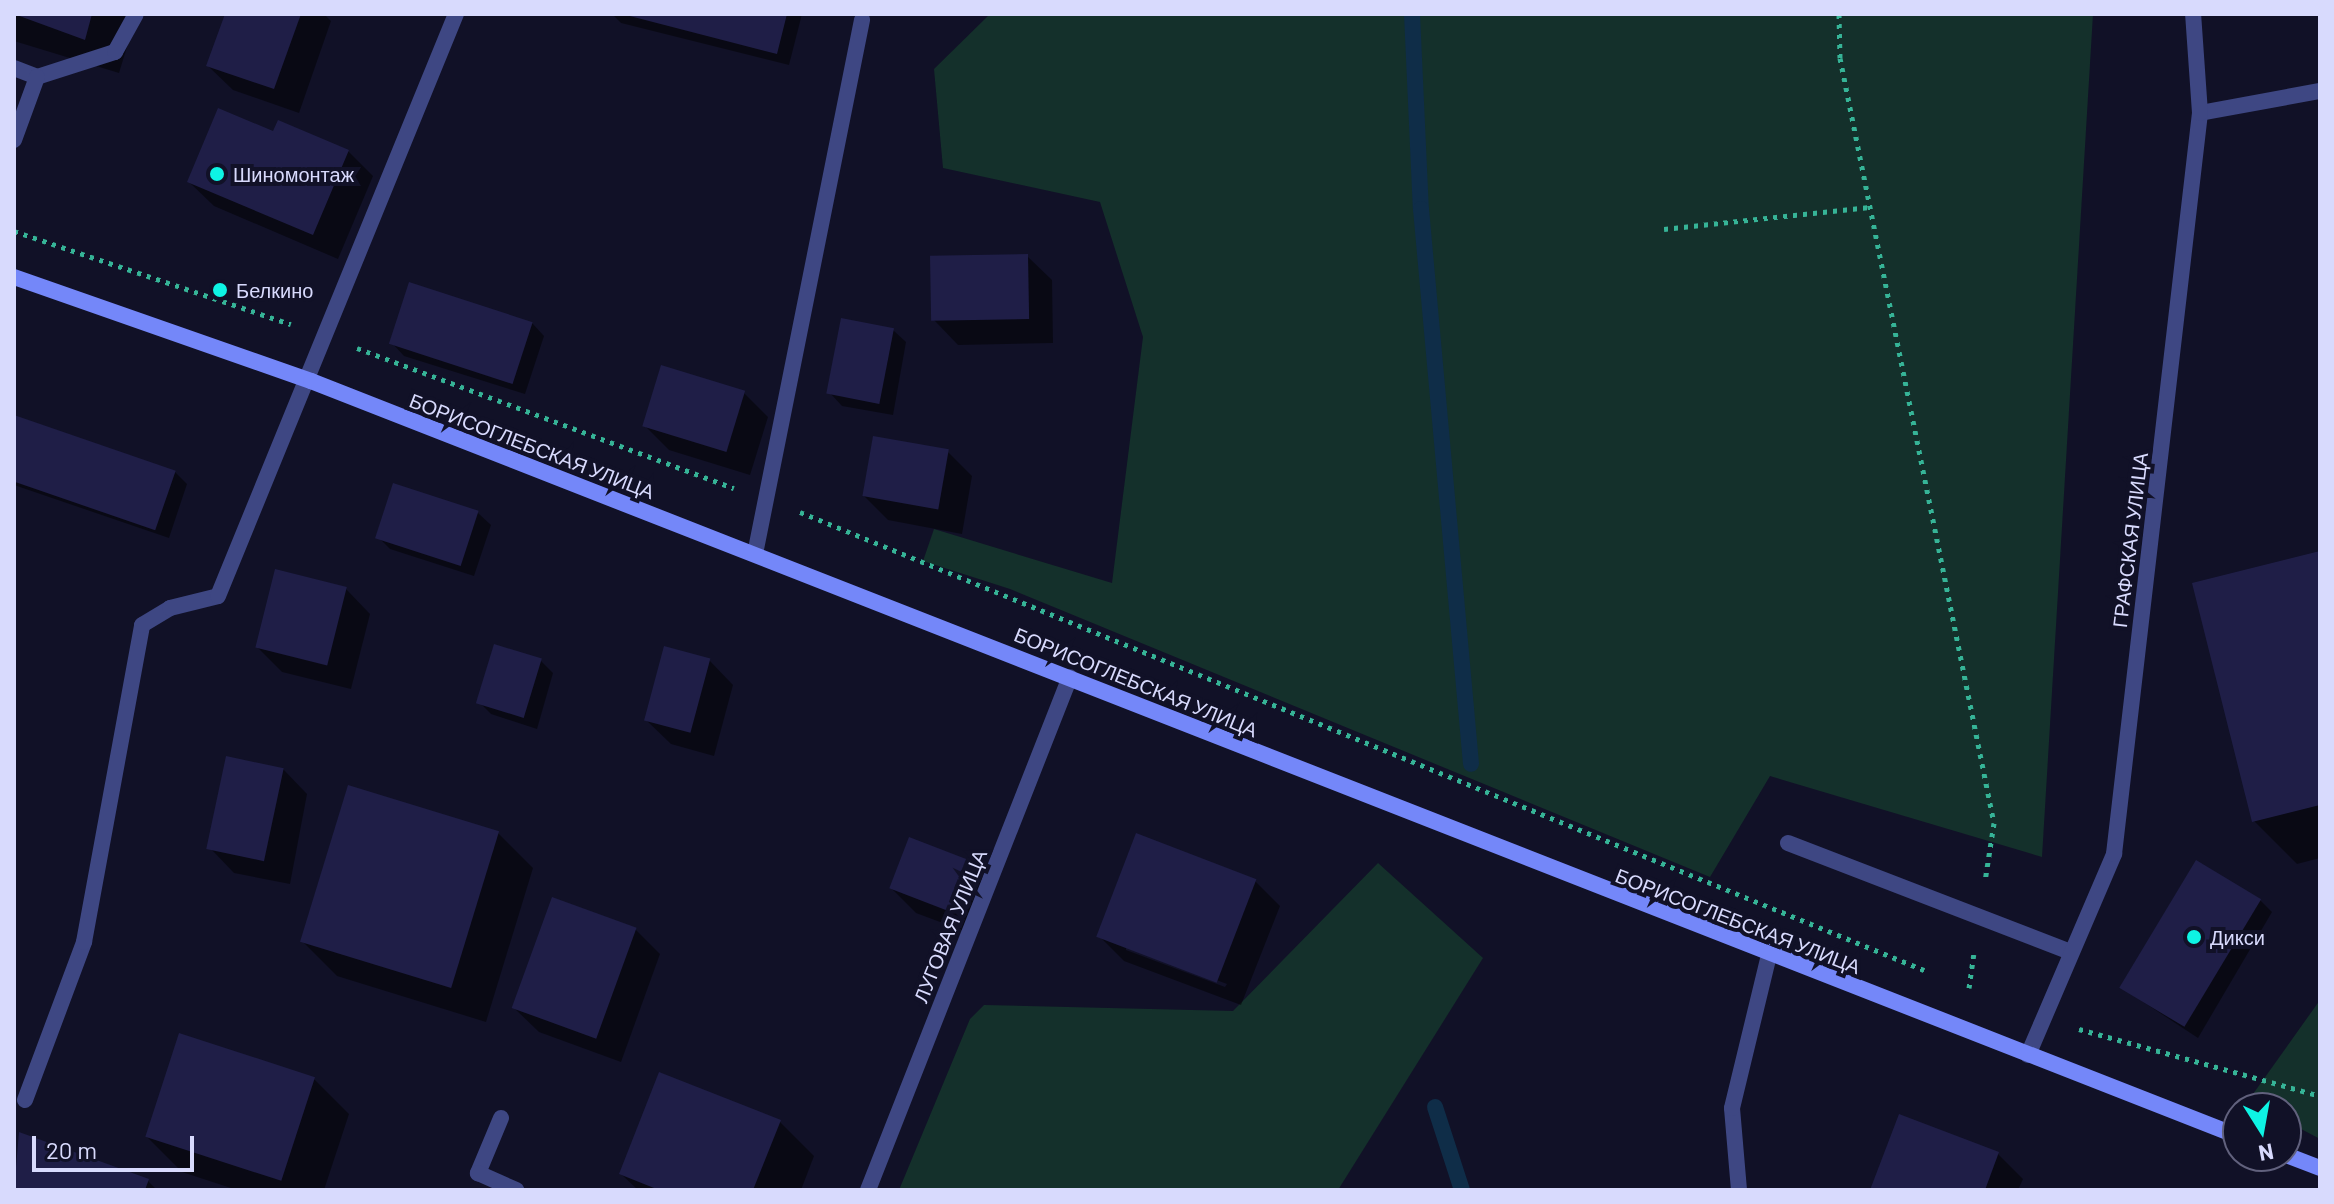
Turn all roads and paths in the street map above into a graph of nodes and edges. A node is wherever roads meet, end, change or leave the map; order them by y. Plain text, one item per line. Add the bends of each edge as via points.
1 (136, 14) edge
2 (456, 14) edge
3 (1839, 14) edge
4 (2193, 14) edge
5 (862, 20) dead end
6 (14, 68) edge
7 (37, 77) junction
8 (2320, 91) edge
9 (2200, 113) junction
10 (14, 140) edge
11 (1870, 207) junction
12 (1664, 229) dead end
13 (14, 231) edge
14 (14, 277) edge
15 (296, 325) dead end
16 (340, 342) dead end
17 (311, 381) junction
18 (741, 491) dead end
19 (785, 507) dead end
20 (755, 554) junction
21 (1070, 677) junction
22 (1788, 843) dead end
23 (1978, 922) junction
24 (2068, 951) junction
25 (1769, 955) junction
26 (1940, 976) dead end
27 (1955, 982) dead end
28 (1969, 988) junction
29 (1984, 994) dead end
30 (2042, 1018) junction
31 (2028, 1055) junction
32 (2320, 1096) edge
33 (25, 1100) dead end
34 (501, 1118) dead end
35 (2222, 1130) edge
36 (516, 1190) edge
37 (868, 1190) edge
38 (1739, 1190) edge

1 - 7 street via 115,52
2 - 17 street
3 - 11 path
4 - 9 street, ГРАФСКАЯ УЛИЦА
5 - 20 street
6 - 7 street
7 - 10 street
8 - 9 street
9 - 24 street, ГРАФСКАЯ УЛИЦА via 2114,854
11 - 12 path
11 - 23 path via 1994,823
13 - 15 path
14 - 17 street, БОРИСОГЛЕБСКАЯ УЛИЦА
16 - 18 path
17 - 20 street, БОРИСОГЛЕБСКАЯ УЛИЦА
17 - 33 street via 218,596 170,608 142,625 84,942
19 - 26 path
20 - 21 street, БОРИСОГЛЕБСКАЯ УЛИЦА
21 - 25 street, БОРИСОГЛЕБСКАЯ УЛИЦА
21 - 37 street, ЛУГОВАЯ УЛИЦА
22 - 23 street
23 - 24 street
23 - 28 path
24 - 30 street, ГРАФСКАЯ УЛИЦА
25 - 31 street, БОРИСОГЛЕБСКАЯ УЛИЦА
25 - 38 street via 1732,1108
27 - 28 path
28 - 29 path
30 - 31 street, ГРАФСКАЯ УЛИЦА
30 - 32 path
31 - 35 street, БОРИСОГЛЕБСКАЯ УЛИЦА
34 - 36 street via 478,1173

